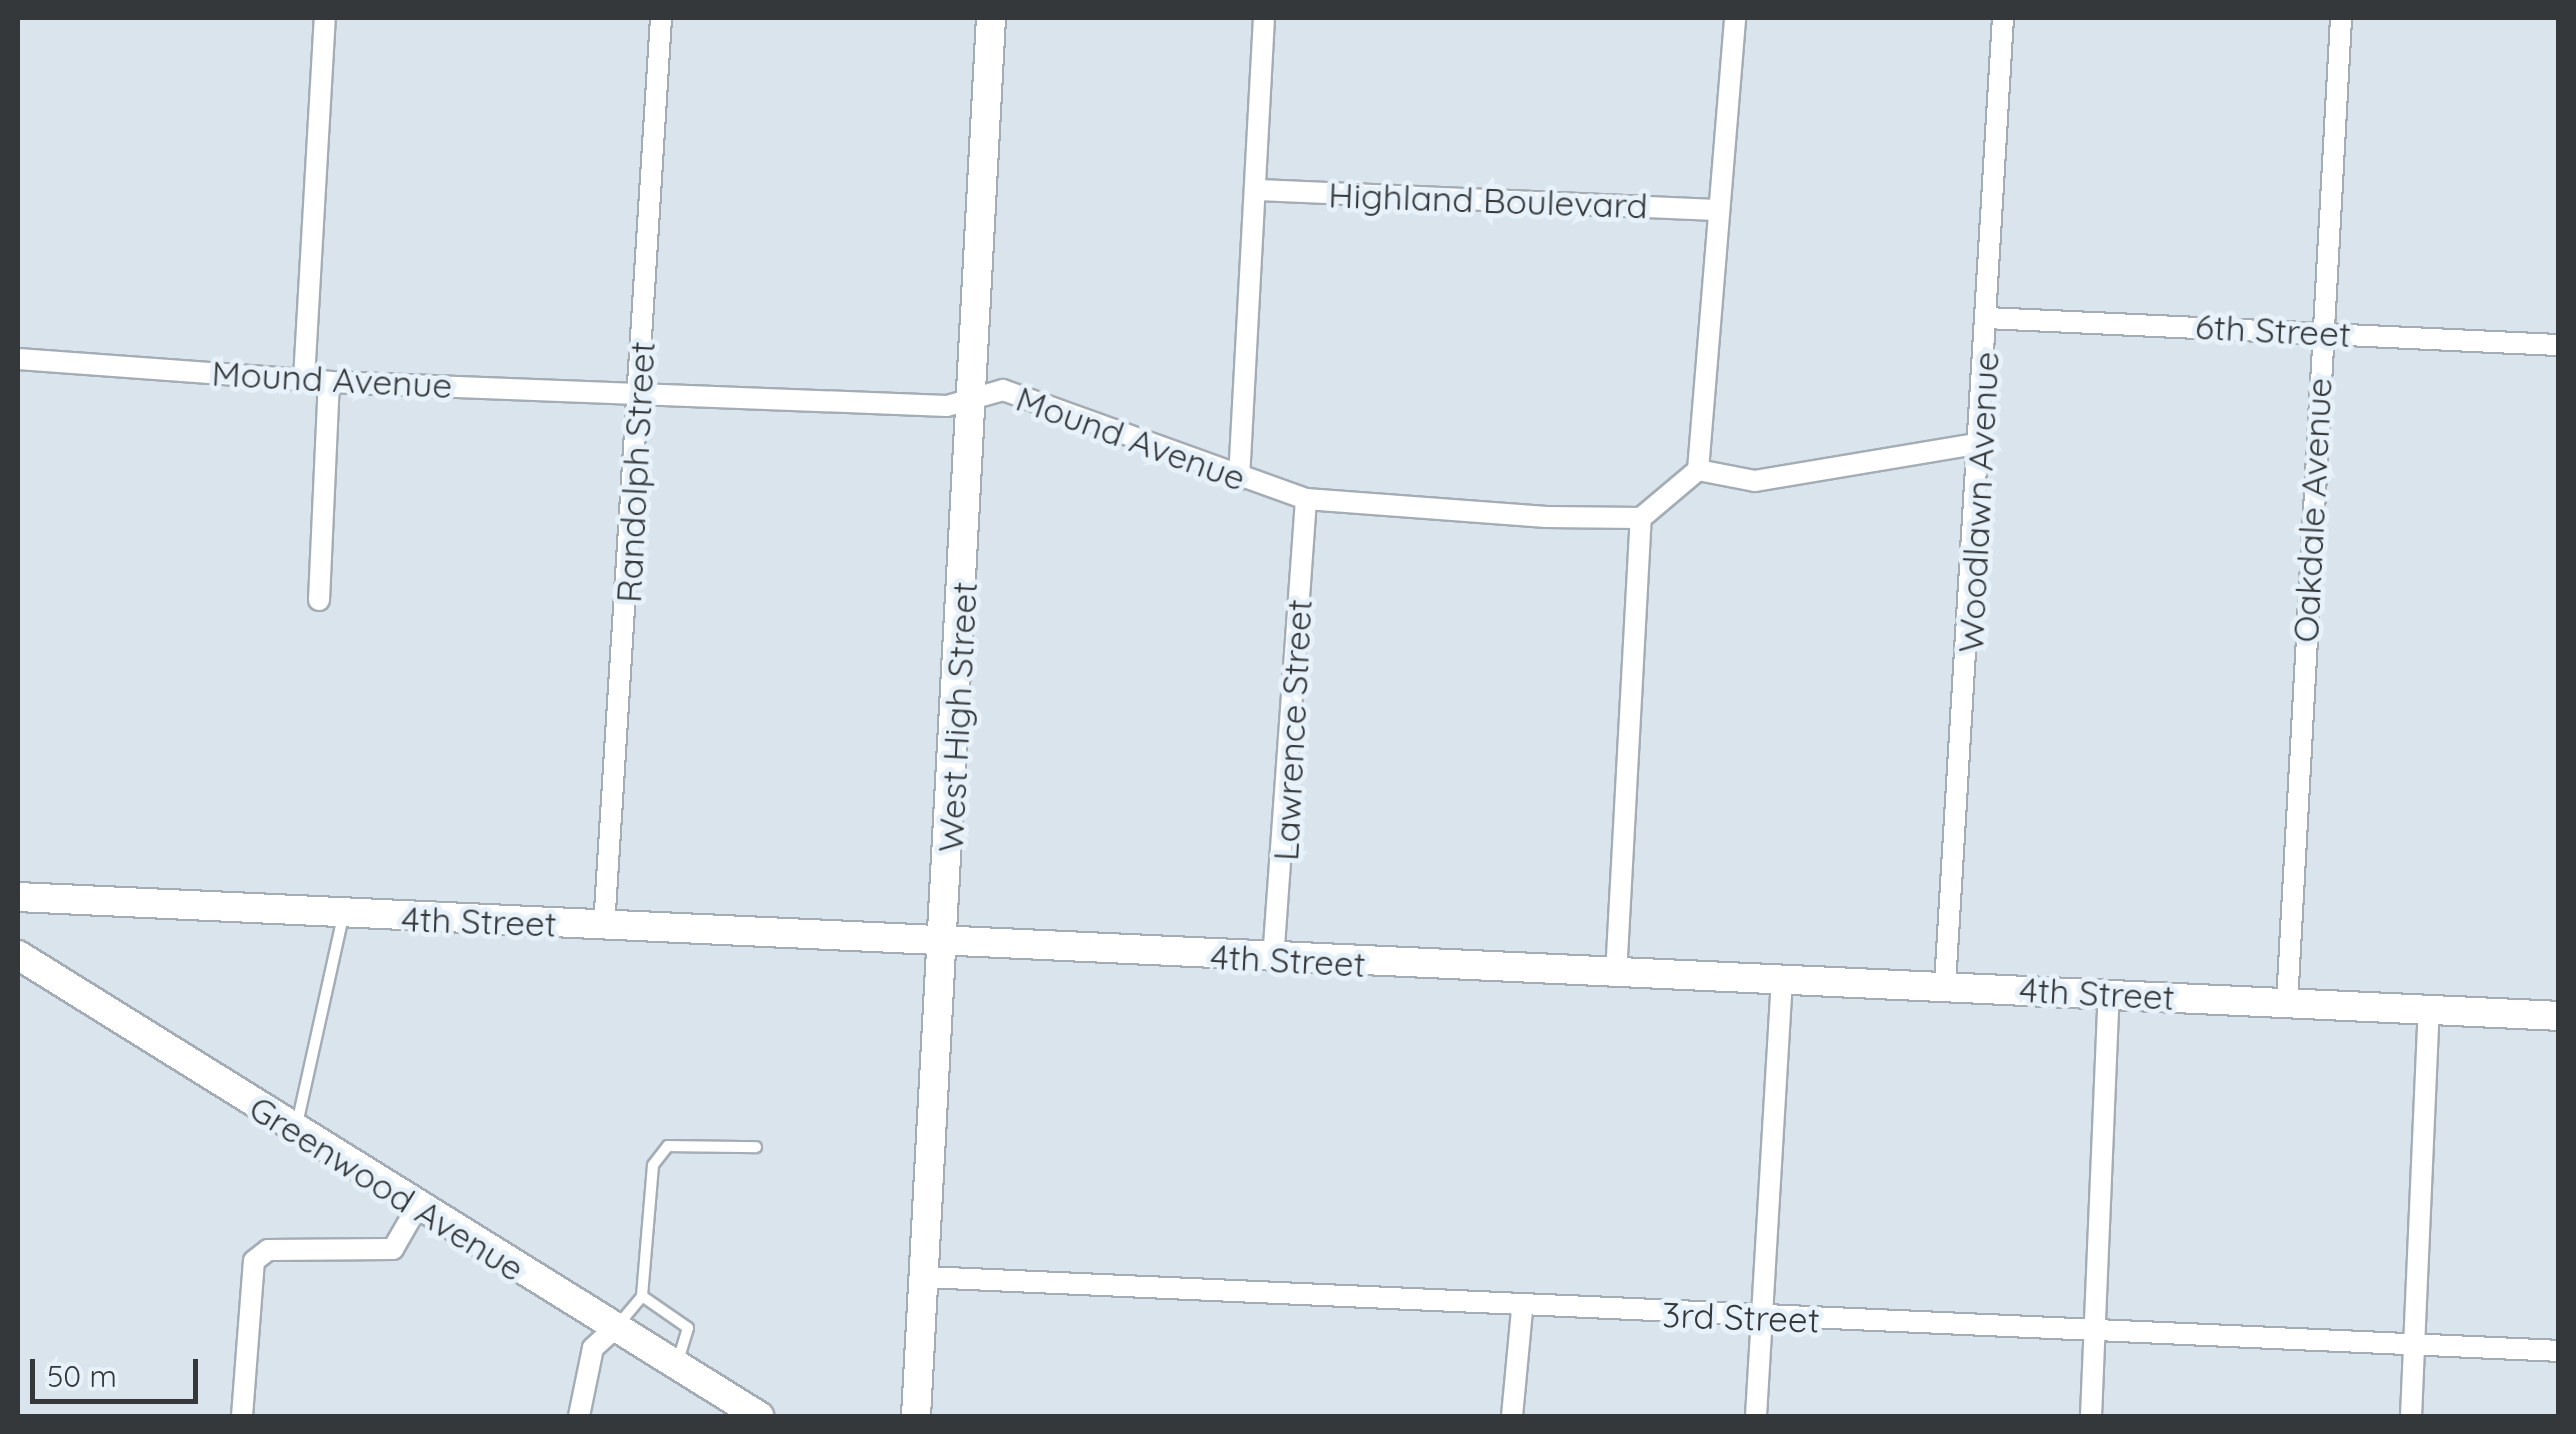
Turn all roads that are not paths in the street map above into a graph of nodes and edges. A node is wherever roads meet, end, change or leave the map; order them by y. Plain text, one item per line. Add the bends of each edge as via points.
1 (325, 18) edge
2 (661, 18) edge
3 (991, 18) edge
4 (1264, 18) edge
5 (1735, 18) edge
6 (2003, 18) edge
7 (2340, 18) edge
8 (1257, 190) junction
9 (1718, 210) junction
10 (1988, 318) junction
11 (2323, 332) junction
12 (2558, 345) edge
13 (18, 359) edge
14 (304, 379) junction
15 (329, 382) junction
16 (640, 392) junction
17 (974, 400) junction
18 (1983, 442) junction
19 (1698, 470) junction
20 (1239, 479) junction
21 (1306, 499) junction
22 (1641, 518) junction
23 (319, 600) dead end
24 (18, 897) edge
25 (342, 916) junction
26 (604, 927) junction
27 (946, 943) junction
28 (18, 955) edge
29 (1272, 960) junction
30 (1616, 975) junction
31 (1782, 982) junction
32 (1945, 985) junction
33 (2109, 994) junction
34 (2287, 1003) junction
35 (2429, 1008) junction
36 (2558, 1016) edge
37 (295, 1131) junction
38 (756, 1147) dead end
39 (416, 1210) junction
40 (925, 1278) junction
41 (642, 1296) junction
42 (1522, 1310) junction
43 (1762, 1318) junction
44 (615, 1328) junction
45 (2096, 1330) junction
46 (2414, 1344) junction
47 (2558, 1351) edge
48 (676, 1365) junction
49 (242, 1416) edge
50 (579, 1416) edge
51 (758, 1416) edge
52 (916, 1416) edge
53 (1512, 1416) edge
54 (1756, 1416) edge
55 (2091, 1416) edge
56 (2411, 1416) edge

1 - 14 street
2 - 16 street, Randolph Street
3 - 17 street, West High Street
4 - 8 street
5 - 9 street
6 - 10 street, Woodlawn Avenue
7 - 11 street, Oakdale Avenue
8 - 9 street, Highland Boulevard
8 - 20 street
9 - 19 street
10 - 11 street, 6th Street
10 - 18 street, Woodlawn Avenue
11 - 12 street, 6th Street
11 - 34 street, Oakdale Avenue
13 - 14 street, Mound Avenue
14 - 15 street, Mound Avenue
15 - 16 street, Mound Avenue
15 - 23 street
16 - 17 street, Mound Avenue via 947,406
16 - 26 street, Randolph Street
17 - 20 street, Mound Avenue via 1003,390
17 - 27 street, West High Street
18 - 19 street via 1755,481
18 - 32 street, Woodlawn Avenue
19 - 22 street
20 - 21 street, Mound Avenue
21 - 22 street, Mound Avenue
21 - 29 street, Lawrence Street
22 - 30 street
24 - 25 street, 4th Street
25 - 26 street, 4th Street
25 - 37 lane
26 - 27 street, 4th Street
27 - 29 street, 4th Street
27 - 40 street, West High Street
28 - 37 street, Greenwood Avenue
29 - 30 street, 4th Street
30 - 31 street, 4th Street
31 - 32 street, 4th Street
31 - 43 street
32 - 33 street, 4th Street
33 - 34 street, 4th Street
33 - 45 street
34 - 35 street, 4th Street
35 - 36 street, 4th Street
35 - 46 street
37 - 39 street, Greenwood Avenue
38 - 41 lane via 668,1146 653,1165
39 - 44 street, Greenwood Avenue
39 - 49 street via 393,1249 268,1250 254,1260
40 - 42 street, 3rd Street
40 - 52 street, West High Street
41 - 44 lane
41 - 48 lane via 688,1328
42 - 43 street, 3rd Street
42 - 53 street
43 - 45 street, 3rd Street
43 - 54 street
44 - 48 street, Greenwood Avenue
44 - 50 street via 593,1348
45 - 46 street, 3rd Street
45 - 55 street
46 - 47 street, 3rd Street
46 - 56 street
48 - 51 street, Greenwood Avenue

